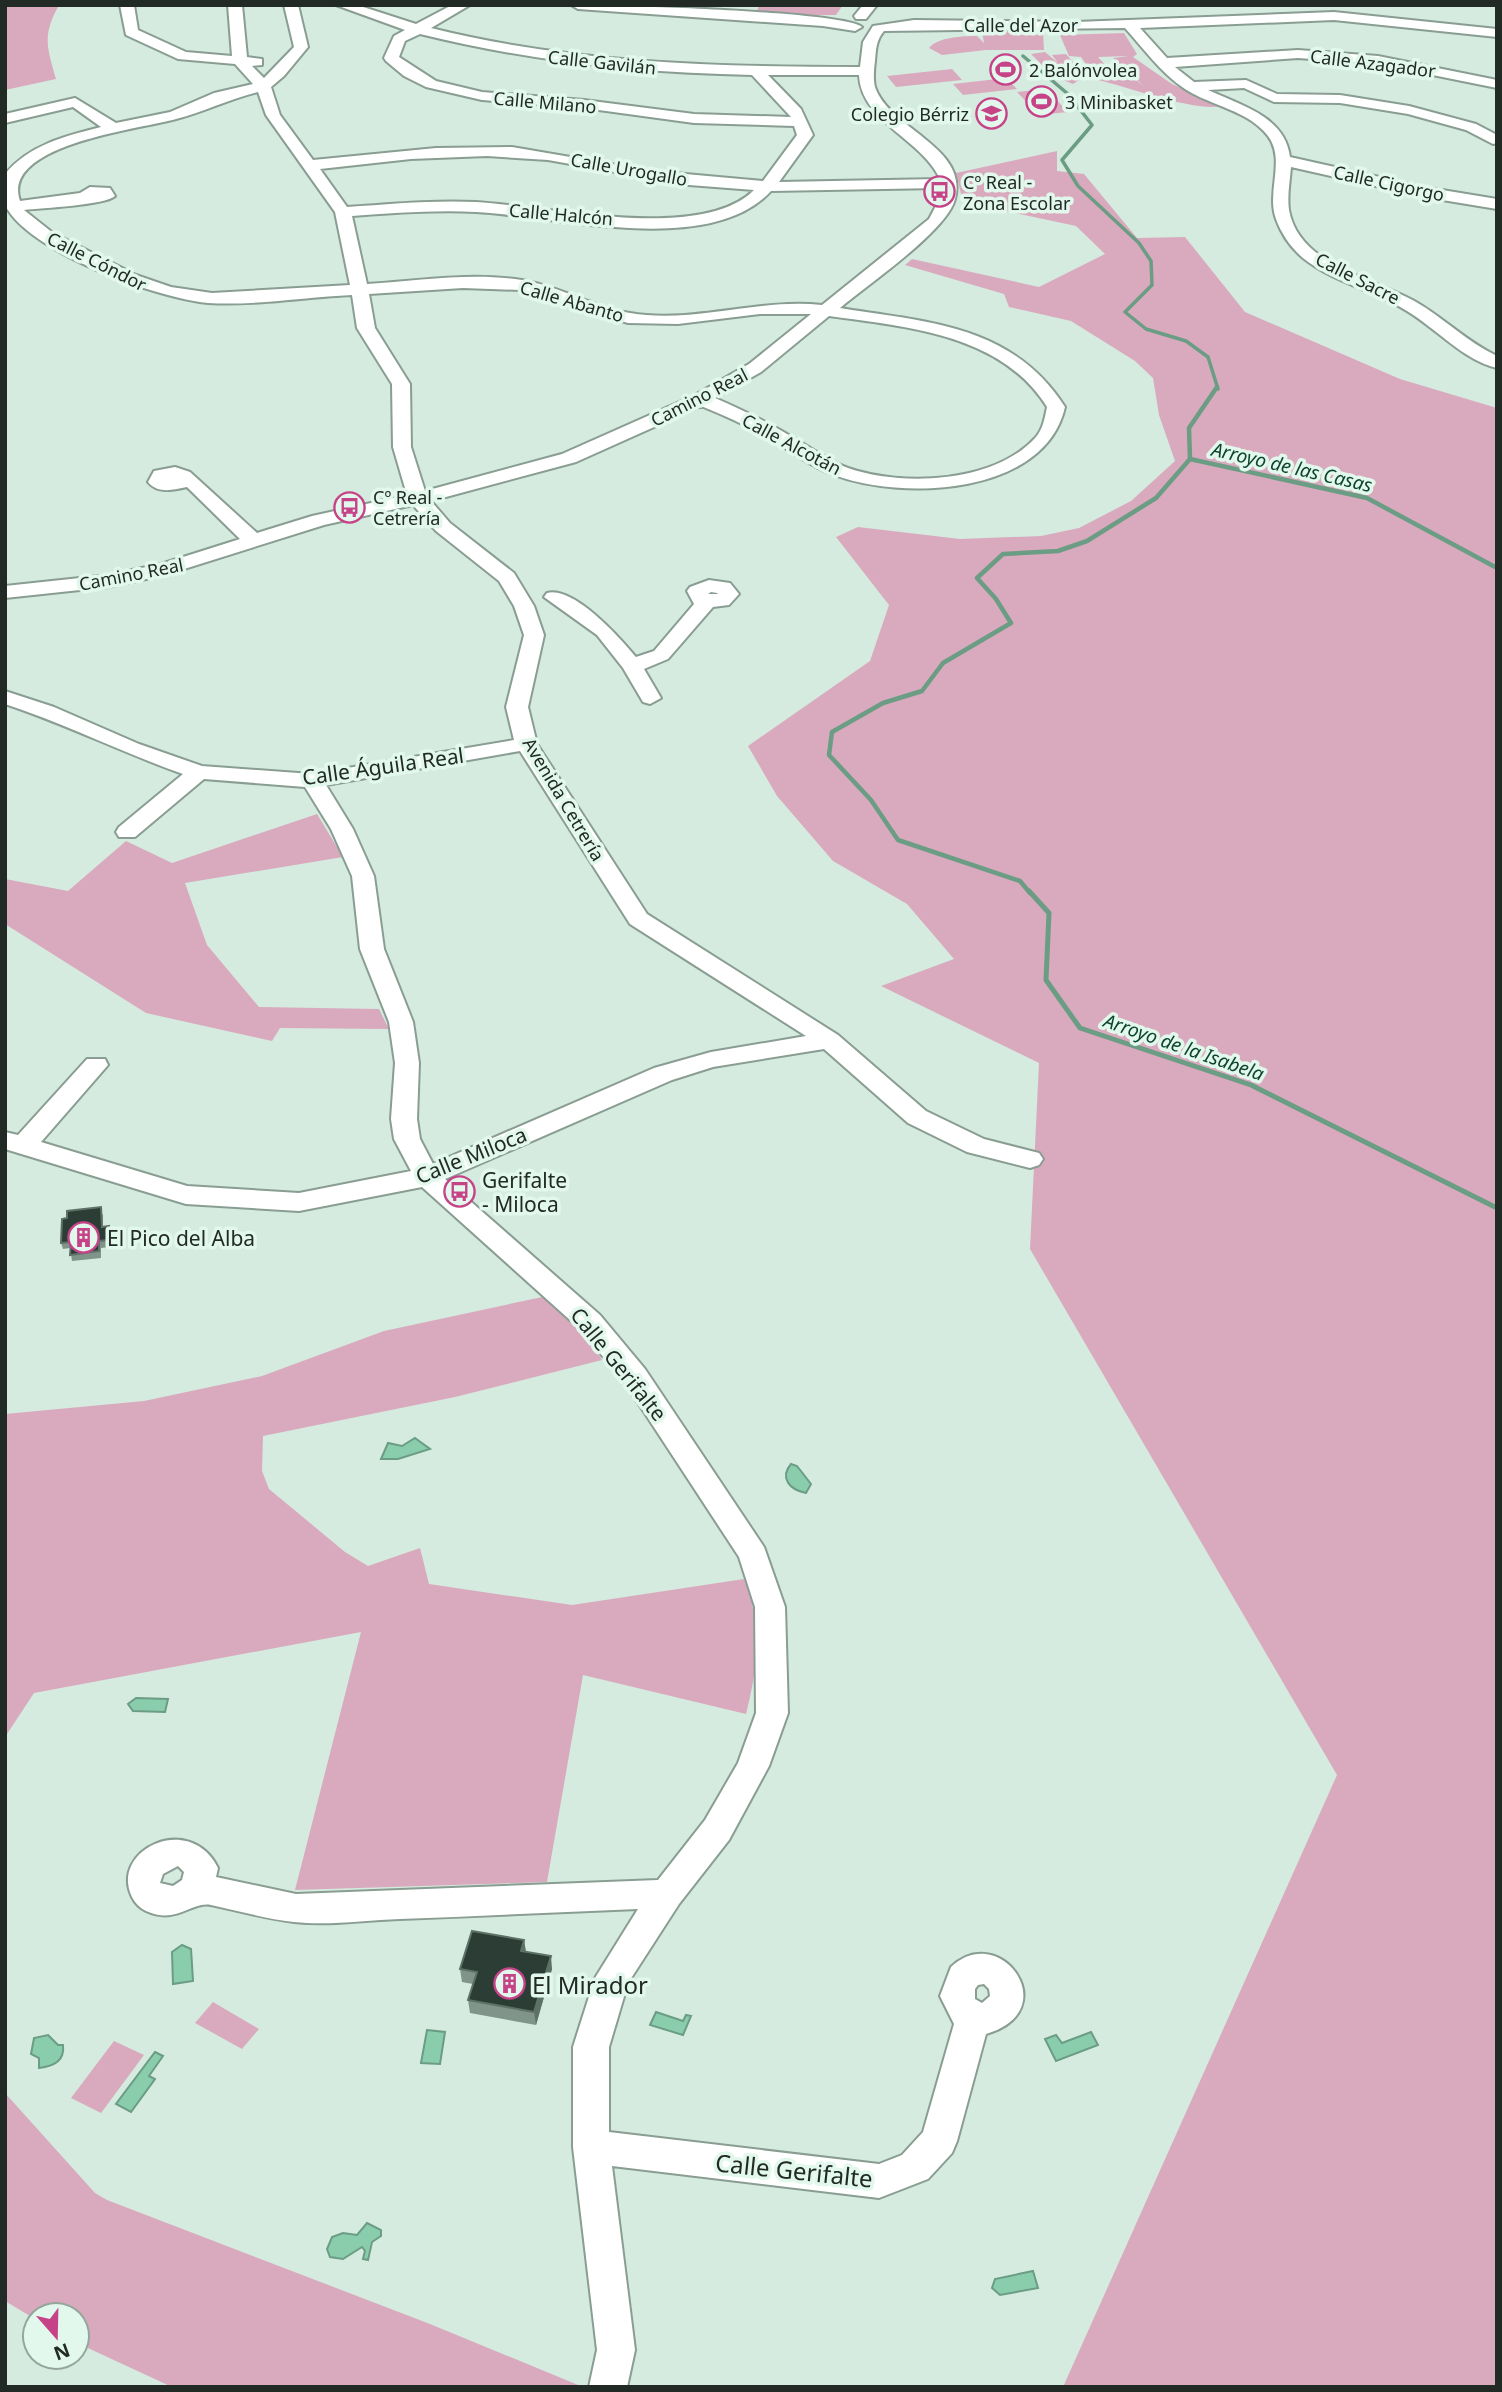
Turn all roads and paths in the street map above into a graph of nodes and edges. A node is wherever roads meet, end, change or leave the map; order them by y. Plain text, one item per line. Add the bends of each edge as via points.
1 (127, 5) edge
2 (234, 5) edge
3 (291, 5) edge
4 (343, 5) edge
5 (463, 5) edge
6 (578, 5) edge
7 (870, 21) edge
8 (1128, 23) junction
9 (417, 29) junction
10 (1497, 33) edge
11 (290, 59) junction
12 (240, 62) junction
13 (1164, 63) junction
14 (866, 71) junction
15 (757, 72) junction
16 (1497, 84) edge
17 (263, 85) junction
18 (1190, 86) junction
19 (5, 119) edge
20 (802, 122) junction
21 (114, 129) junction
22 (1493, 139) dead end
23 (1282, 160) junction
24 (311, 165) junction
25 (948, 183) junction
26 (768, 185) junction
27 (6, 188) edge
28 (85, 197) dead end
29 (1497, 204) edge
30 (13, 207) junction
31 (343, 212) junction
32 (358, 289) junction
33 (828, 310) junction
34 (1497, 363) edge
35 (701, 399) junction
36 (410, 474) junction
37 (182, 481) dead end
38 (462, 489) junction
39 (418, 499) junction
40 (367, 509) junction
41 (432, 518) junction
42 (254, 541) junction
43 (507, 577) junction
44 (5, 592) edge
45 (554, 597) junction
46 (706, 601) dead end
47 (524, 606) junction
48 (632, 666) junction
49 (5, 697) edge
50 (650, 698) dead end
51 (526, 744) junction
52 (198, 772) junction
53 (312, 781) junction
54 (127, 832) dead end
55 (829, 1040) junction
56 (96, 1065) dead end
57 (15, 1143) edge
58 (1030, 1159) dead end
59 (427, 1177) junction
60 (197, 1888) dead end
61 (667, 1894) junction
62 (974, 2016) dead end
63 (591, 2147) junction
64 (608, 2387) edge

1 - 12 street via 134,33 183,56
2 - 12 street
3 - 11 street via 300,47
4 - 9 street, Calle Gavilán
5 - 9 street, Calle Milano
6 - 7 street, Calle del Azor via 823,22
7 - 8 street, Calle del Azor
7 - 14 street
8 - 10 street, Calle Azagador via 1334,16
8 - 13 street, Calle Sacre
9 - 15 street, Calle Gavilán via 495,48 589,63
9 - 20 street, Calle Milano via 399,39 391,58 405,73 452,89 492,98 663,116
11 - 12 street
11 - 17 street
12 - 17 street, Avenida Cetrería
13 - 16 street, Calle Azagador via 1298,54 1378,60
13 - 18 street, Calle Sacre
14 - 15 street, Calle Gavilán
14 - 25 street via 876,101 932,153
15 - 20 street
17 - 21 street, Calle Cóndor via 171,116
17 - 24 street, Avenida Cetrería via 273,116
18 - 22 street via 1246,84 1273,98 1339,99 1409,110 1471,127
18 - 23 street, Calle Sacre via 1263,122 1276,135
19 - 21 street via 75,102
20 - 26 street via 805,135
21 - 27 street, Calle Cóndor via 69,139 25,159 11,173
23 - 29 street, Calle Cigorgo
23 - 34 street, Calle Sacre via 1278,195 1284,221 1309,254 1330,269 1411,305 1463,345
24 - 26 street, Calle Urogallo via 509,152 555,155 651,176
24 - 31 street, Avenida Cetrería
25 - 26 street, Calle Urogallo
25 - 33 street, Camino Real via 948,202 935,222
26 - 31 street, Calle Halcón via 734,211 674,223 473,207
27 - 30 street, Calle Cóndor
28 - 30 street, Calle Cóndor
30 - 32 street, Calle Cóndor via 38,231 156,291 212,298
31 - 32 street, Avenida Cetrería
32 - 33 street, Calle Abanto via 520,285 628,318 653,320 779,308
32 - 36 street, Avenida Cetrería via 366,328 401,384 402,447
33 - 35 street, Camino Real via 755,368
33 - 35 street, Calle Alcotán via 926,327 986,346 1039,380 1056,407 1053,424 1041,443 1019,459 984,474 906,482 867,480 838,471
35 - 38 street, Camino Real via 569,458
36 - 38 street via 445,488
36 - 39 street, Avenida Cetrería
36 - 40 street
37 - 42 street via 192,482
38 - 39 street, Camino Real
38 - 41 street
39 - 40 street, Camino Real
39 - 41 street, Avenida Cetrería
40 - 41 street
40 - 42 street, Camino Real
41 - 43 street, Avenida Cetrería
42 - 44 street, Camino Real via 120,579
43 - 45 street
43 - 47 street, Avenida Cetrería
45 - 47 street
45 - 48 street via 604,631
46 - 48 street via 661,655
47 - 51 street, Avenida Cetrería via 534,635 517,706
48 - 50 street
49 - 52 street, Calle Águila Real
51 - 53 street, Calle Águila Real
51 - 55 street, Avenida Cetrería via 638,919
52 - 53 street, Calle Águila Real
52 - 54 street
53 - 59 street, Calle Gerifalte via 342,829 363,876 372,949 401,1022 407,1063 407,1139
55 - 58 street, Avenida Cetrería via 917,1117 976,1146
55 - 59 street, Calle Miloca via 711,1060 663,1074
56 - 57 street, Calle Miloca
57 - 59 street, Calle Miloca via 186,1195 299,1202
59 - 61 street, Calle Gerifalte via 590,1322 642,1387 753,1555 770,1607 772,1713 753,1766 717,1830
60 - 61 street via 296,1908
61 - 63 street, Calle Gerifalte via 612,1978 591,2047
62 - 63 street, Calle Gerifalte via 939,2141 915,2167 878,2181
63 - 64 street, Calle Gerifalte via 617,2350

